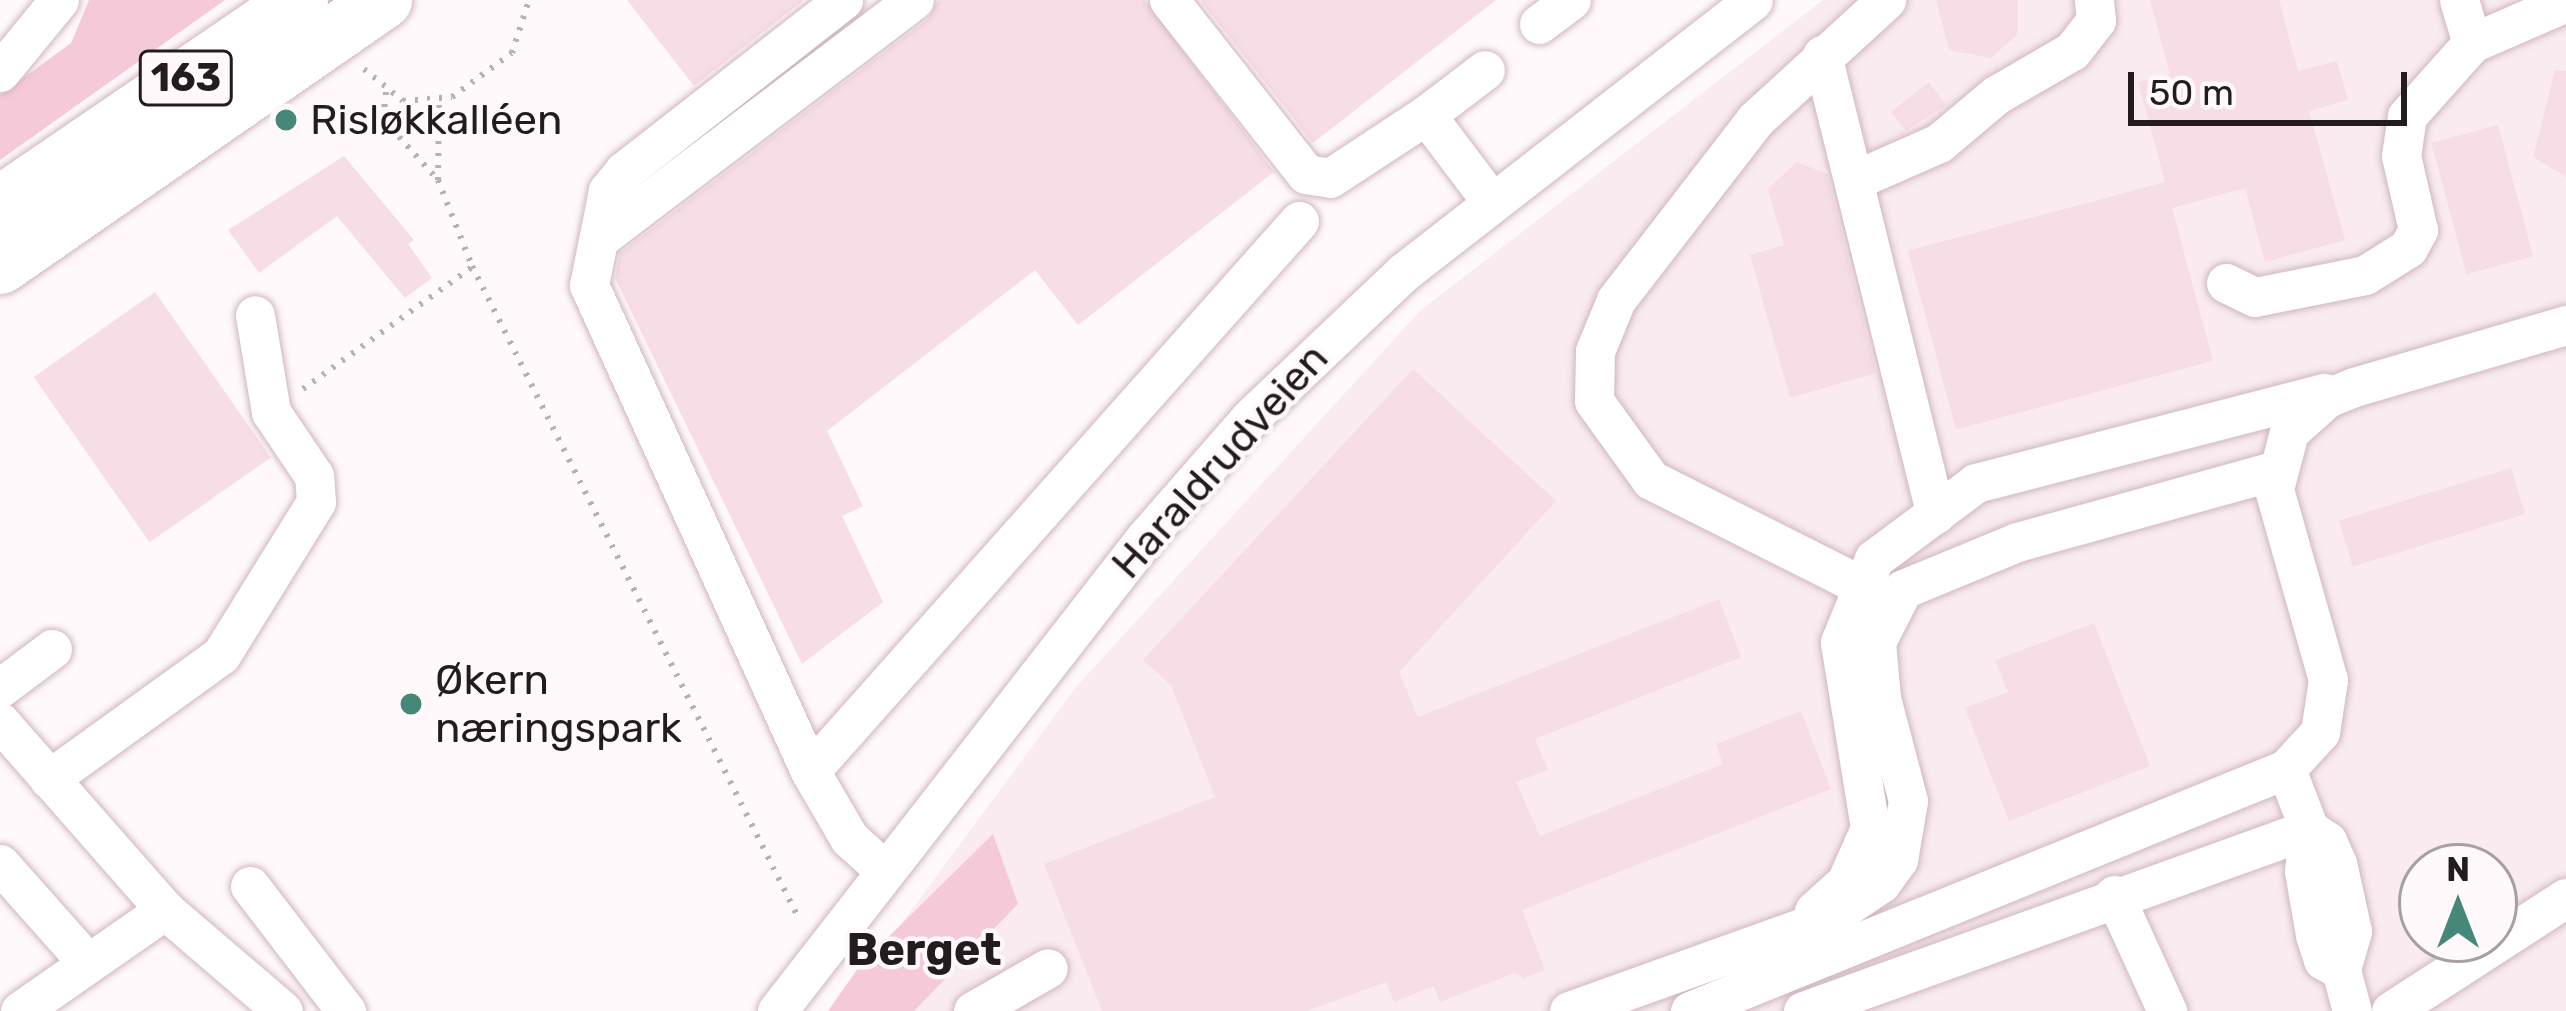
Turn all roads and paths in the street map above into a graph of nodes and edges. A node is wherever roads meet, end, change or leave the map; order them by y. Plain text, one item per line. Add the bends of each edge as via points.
1 (59, 0) edge
2 (299, 0) edge
3 (383, 0) edge
4 (529, 0) edge
5 (844, 0) edge
6 (914, 0) edge
7 (1169, 0) edge
8 (1570, 0) edge
9 (1753, 0) edge
10 (1886, 0) edge
11 (2094, 0) edge
12 (2459, 0) edge
13 (2553, 4) edge
14 (1539, 24) dead end
15 (2472, 44) junction
16 (1822, 55) junction
17 (362, 66) dead end
18 (1485, 70) dead end
19 (0, 72) edge
20 (386, 92) junction
21 (439, 102) junction
22 (1426, 115) junction
23 (438, 180) junction
24 (1855, 180) junction
25 (1492, 201) junction
26 (0, 204) edge
27 (1299, 220) dead end
28 (601, 238) junction
29 (0, 265) edge
30 (472, 266) junction
31 (2226, 283) dead end
32 (255, 315) dead end
33 (2566, 325) edge
34 (2354, 387) junction
35 (271, 412) junction
36 (2302, 418) junction
37 (2273, 480) junction
38 (1936, 514) junction
39 (1858, 584) junction
40 (52, 649) dead end
41 (0, 688) edge
42 (0, 722) edge
43 (2286, 770) junction
44 (810, 771) junction
45 (49, 779) junction
46 (2309, 829) junction
47 (0, 864) edge
48 (884, 870) junction
49 (250, 886) dead end
50 (2114, 895) junction
51 (2566, 898) edge
52 (165, 910) junction
53 (1801, 923) junction
54 (802, 926) dead end
55 (87, 962) junction
56 (1048, 968) dead end
57 (20, 1011) edge
58 (283, 1011) edge
59 (346, 1011) edge
60 (777, 1011) edge
61 (974, 1011) edge
62 (1569, 1011) edge
63 (1690, 1011) edge
64 (1803, 1011) edge
65 (2167, 1011) edge
66 (2353, 1011) edge
67 (2391, 1011) edge

1 - 19 street
2 - 26 highway, 163
3 - 29 highway, 163
4 - 21 path via 512,53
5 - 28 street via 624,171 608,191
6 - 28 street
7 - 22 street via 1317,180
8 - 14 street
9 - 25 street, Haraldrudveien
10 - 16 street
11 - 24 street via 2096,20 2072,51 1996,95 1939,143
12 - 15 street
13 - 15 street
15 - 31 street via 2407,116 2401,156 2418,230 2408,248 2365,275 2255,297
16 - 24 street
16 - 39 street via 1755,120 1616,300 1595,351 1594,401 1651,479
17 - 20 path
18 - 22 street
20 - 21 path
20 - 23 path via 383,119 397,143
21 - 23 path
22 - 25 street
23 - 30 path
24 - 38 street
25 - 48 street, Haraldrudveien via 1348,321 1250,418
27 - 44 street
28 - 44 street via 589,285
30 - 35 path
30 - 54 path
32 - 35 street
33 - 34 street
34 - 36 street
34 - 38 street via 1976,483
35 - 45 street via 314,476 316,502 221,655
36 - 37 street
36 - 38 street
37 - 43 street via 2328,680 2320,732
37 - 53 street via 2017,542 1916,581 1892,603 1876,642 1881,698 1908,801 1903,845 1881,883 1858,901
38 - 39 street via 1898,536
39 - 53 street via 1840,642 1841,677 1867,771 1870,828 1846,881
40 - 41 street
42 - 45 street
43 - 46 street
43 - 63 street
44 - 48 street via 849,838
45 - 52 street
46 - 50 street
46 - 66 street via 2305,871 2315,935 2324,960 2341,970
47 - 55 street
48 - 60 street, Haraldrudveien
49 - 59 street
50 - 64 street
50 - 65 street
51 - 67 street
52 - 55 street
52 - 58 street
53 - 62 street
55 - 57 street
56 - 61 street

